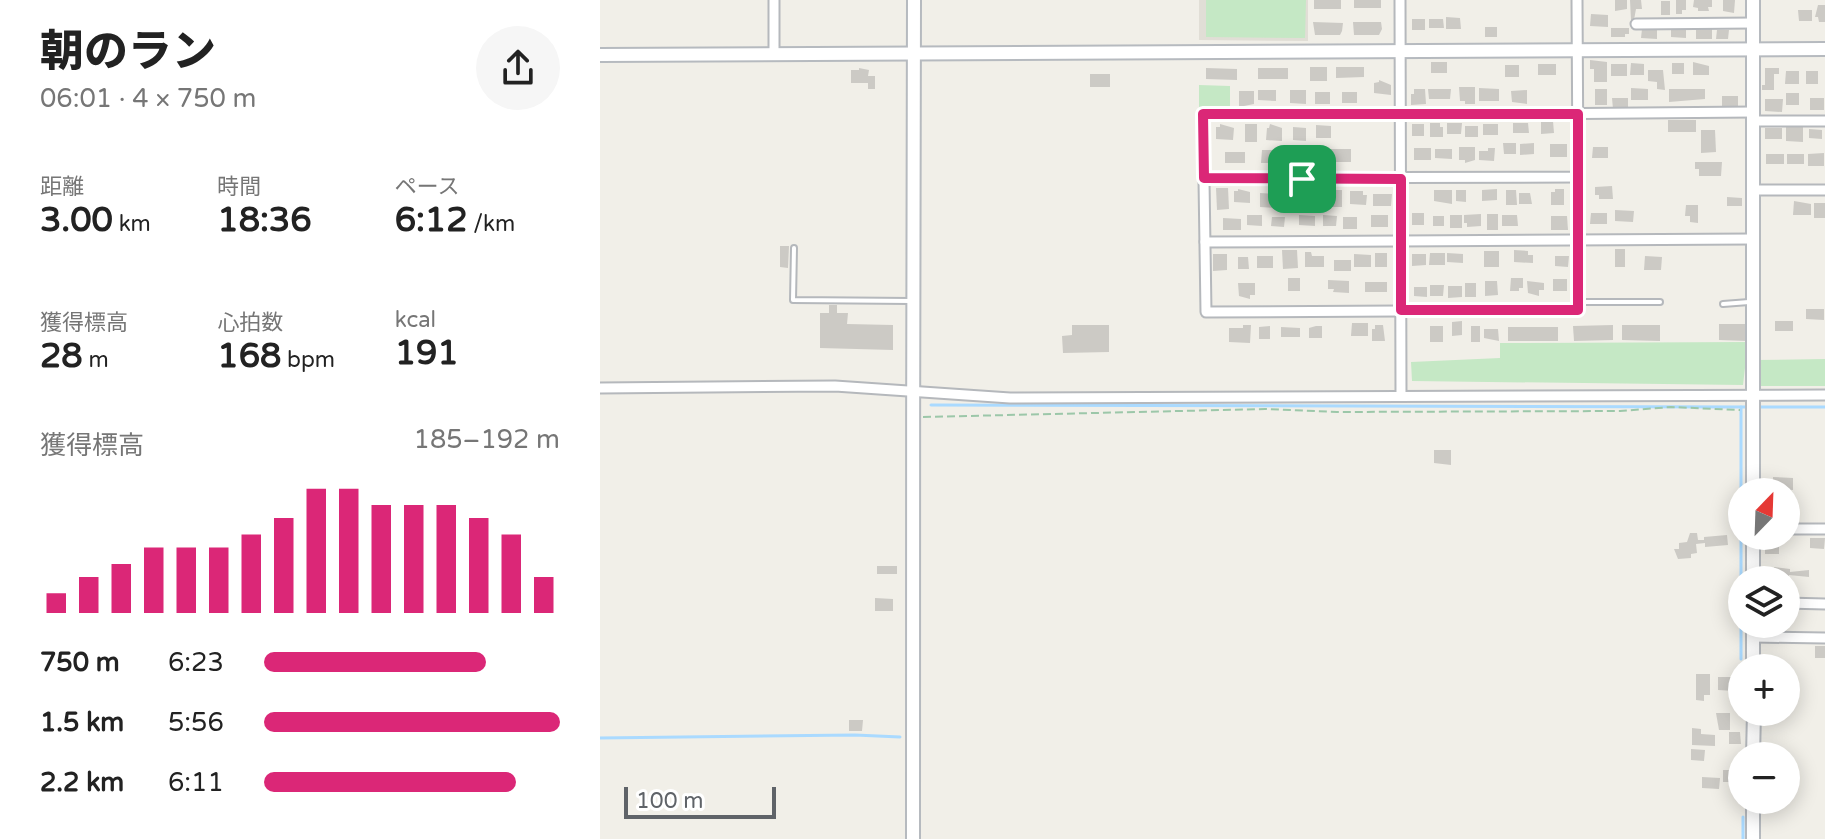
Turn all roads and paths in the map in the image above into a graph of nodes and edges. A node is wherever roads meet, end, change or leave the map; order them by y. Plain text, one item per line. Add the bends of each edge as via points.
1 (774, 0) edge
2 (914, 0) edge
3 (1400, 0) edge
4 (1577, 0) edge
5 (1753, 0) edge
6 (1754, 23) junction
7 (1636, 24) dead end
8 (1753, 49) junction
9 (1825, 49) edge
10 (1578, 50) junction
11 (1400, 51) junction
12 (914, 53) junction
13 (774, 54) junction
14 (600, 55) edge
15 (1578, 114) junction
16 (1400, 115) junction
17 (1754, 116) junction
18 (1825, 121) edge
19 (1578, 177) junction
20 (1204, 178) junction
21 (1401, 179) junction
22 (1754, 190) junction
23 (1825, 190) edge
24 (1753, 239) junction
25 (1401, 240) junction
26 (1578, 241) junction
27 (1205, 242) junction
28 (794, 248) dead end
29 (913, 301) junction
30 (1578, 302) junction
31 (1660, 302) dead end
32 (1753, 302) junction
33 (1723, 304) dead end
34 (1401, 310) junction
35 (600, 388) edge
36 (913, 391) junction
37 (1825, 395) edge
38 (1401, 396) junction
39 (1753, 396) junction
40 (1753, 410) junction
41 (914, 418) junction
42 (1753, 478) edge
43 (1800, 529) edge
44 (1825, 529) edge
45 (1800, 603) edge
46 (1825, 604) edge
47 (1800, 636) edge
48 (1825, 638) edge
49 (1753, 814) edge
50 (913, 839) edge
51 (1753, 839) edge

1 - 13 street
2 - 12 street
3 - 11 street
4 - 10 street
5 - 6 street
6 - 7 street
6 - 8 street
8 - 9 street
8 - 10 street
8 - 17 street
10 - 11 street
10 - 15 street
11 - 12 street
11 - 16 street
12 - 13 street
12 - 29 street
13 - 14 street
15 - 16 street
15 - 17 street
15 - 19 street
16 - 20 street via 1203,114
16 - 21 street
17 - 18 street
17 - 22 street
19 - 21 street
19 - 26 street
20 - 21 street
20 - 27 street
21 - 25 street
22 - 23 street
22 - 24 street
24 - 26 street
24 - 32 street
25 - 26 street
25 - 27 street
25 - 34 street
26 - 30 street
27 - 34 street via 1206,312
28 - 29 lane via 793,300
29 - 36 street
30 - 31 lane
30 - 34 street via 1578,310
32 - 33 lane
32 - 39 street
34 - 38 street
35 - 36 street via 835,386
36 - 38 street via 1010,398
36 - 41 street
37 - 39 street
38 - 39 street
39 - 40 street
40 - 41 path via 1265,409
40 - 42 street
41 - 50 street
43 - 44 street
45 - 46 street
47 - 48 street
49 - 51 street

